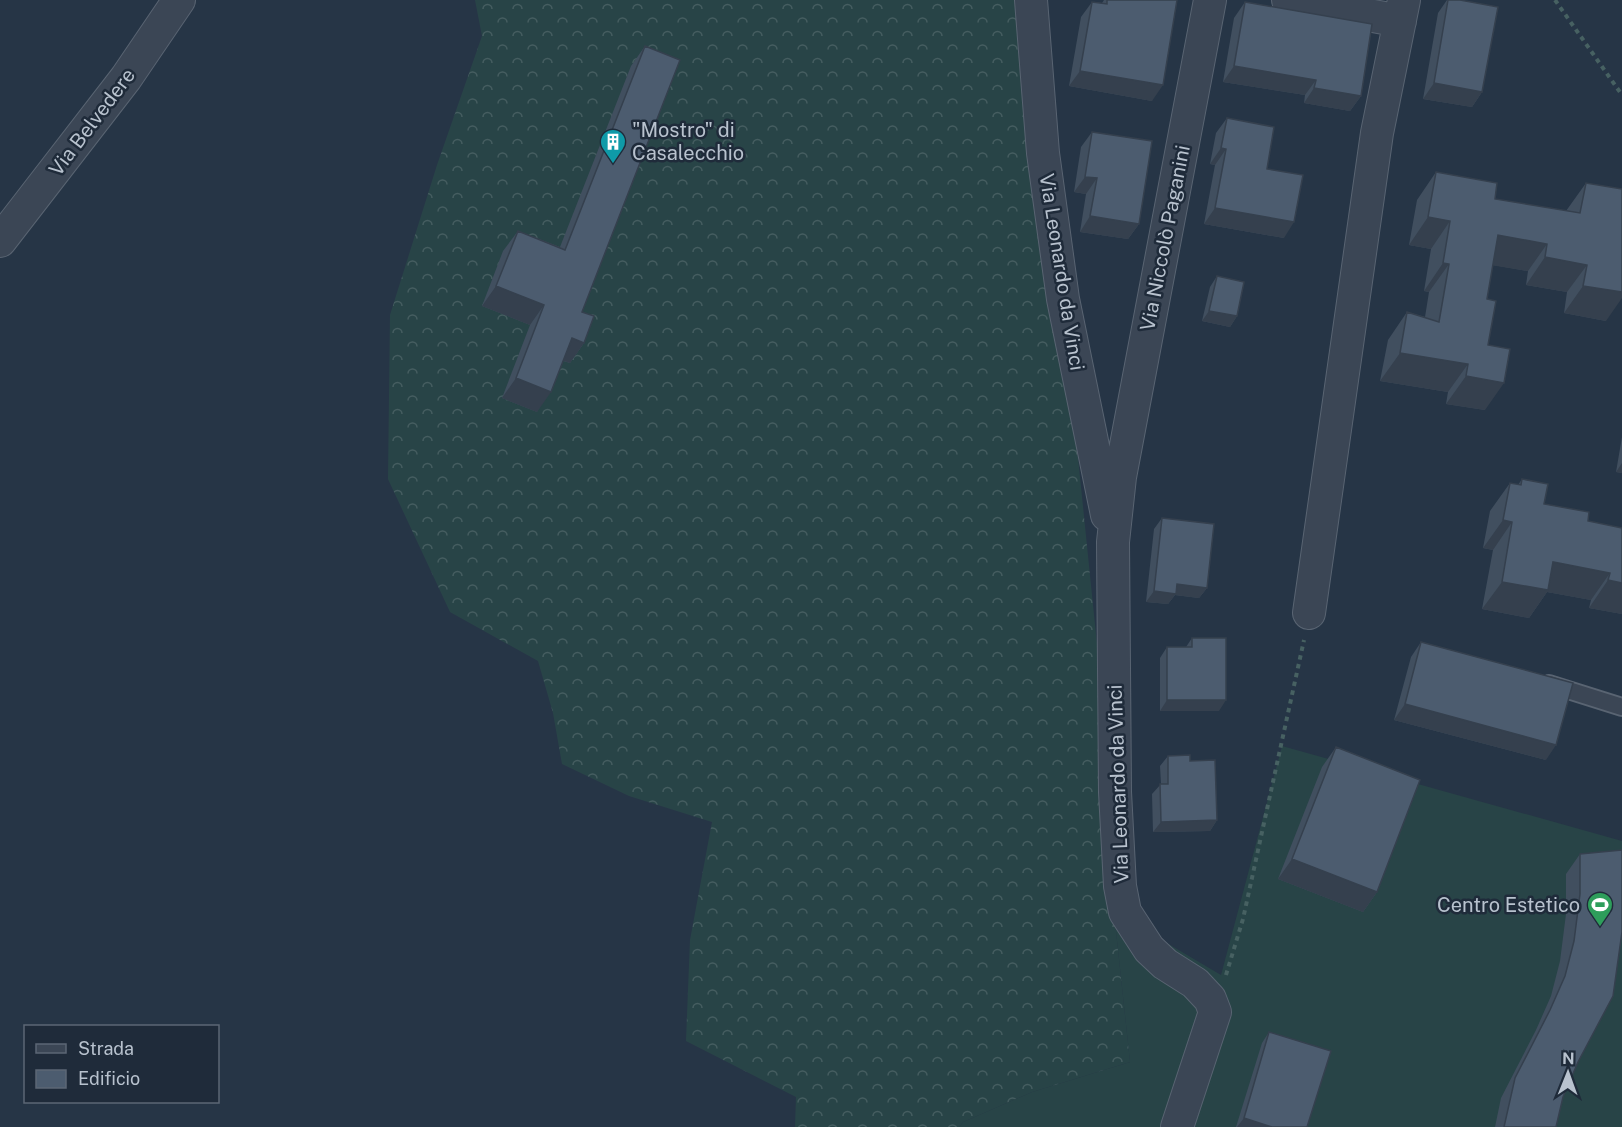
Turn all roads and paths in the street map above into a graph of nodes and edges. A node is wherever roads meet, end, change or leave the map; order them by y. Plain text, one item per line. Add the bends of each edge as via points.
1 (179, 0) edge
2 (1032, 0) edge
3 (1210, 0) edge
4 (1288, 0) edge
5 (1555, 0) edge
6 (1402, 10) edge
7 (1622, 95) edge
8 (0, 241) edge
9 (1120, 477) joint
10 (1113, 542) junction
11 (1309, 613) joint
12 (1534, 679) edge
13 (1622, 707) edge
14 (1215, 1012) junction
15 (1177, 1127) edge

1 - 8 street, Via Belvedere via 126,78
2 - 10 street, Via Leonardo da Vinci via 1042,153 1064,299
3 - 9 street, Via Niccolò Paganini
4 - 6 street
5 - 7 path
6 - 11 street via 1377,133
9 - 10 street, Via Leonardo da Vinci
10 - 14 street, Via Leonardo da Vinci via 1115,792 1121,894 1125,912 1149,949 1195,983 1210,999
11 - 14 path via 1244,919
12 - 13 lane
14 - 15 street

